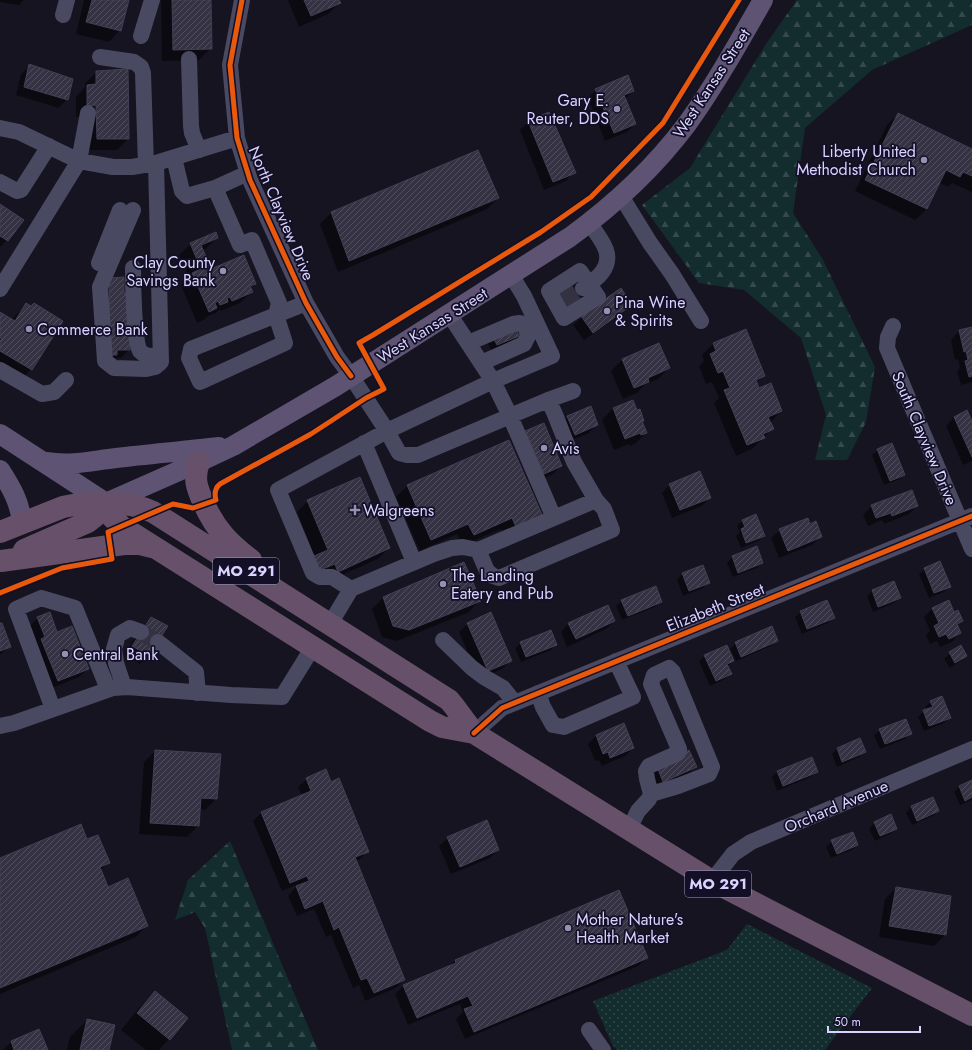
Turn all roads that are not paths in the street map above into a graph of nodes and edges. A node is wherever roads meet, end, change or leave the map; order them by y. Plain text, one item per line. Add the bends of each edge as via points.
1 (152, 0) edge
2 (242, 0) edge
3 (764, 0) edge
4 (140, 36) dead end
5 (100, 57) dead end
6 (189, 59) dead end
7 (88, 113) dead end
8 (0, 128) edge
9 (237, 138) junction
10 (49, 146) junction
11 (199, 150) junction
12 (174, 158) junction
13 (79, 161) junction
14 (151, 164) junction
15 (248, 173) junction
16 (0, 182) edge
17 (214, 188) junction
18 (620, 196) junction
19 (126, 210) dead end
20 (590, 223) junction
21 (273, 230) junction
22 (252, 240) junction
23 (133, 268) dead end
24 (511, 275) junction
25 (586, 286) junction
26 (0, 289) edge
27 (306, 303) junction
28 (560, 303) junction
29 (449, 314) junction
30 (276, 315) junction
31 (701, 321) dead end
32 (530, 322) junction
33 (893, 326) dead end
34 (468, 343) junction
35 (160, 359) junction
36 (481, 363) junction
37 (0, 370) edge
38 (351, 376) junction
39 (66, 380) dead end
40 (493, 381) junction
41 (573, 391) dead end
42 (548, 400) junction
43 (510, 416) junction
44 (387, 431) junction
45 (0, 434) edge
46 (364, 443) junction
47 (233, 446) junction
48 (43, 462) junction
49 (199, 462) junction
50 (0, 470) edge
51 (596, 500) junction
52 (106, 503) junction
53 (554, 518) junction
54 (966, 519) edge
55 (22, 523) junction
56 (0, 532) edge
57 (158, 549) junction
58 (972, 549) edge
59 (478, 550) junction
60 (0, 561) edge
61 (414, 562) junction
62 (351, 589) junction
63 (288, 598) junction
64 (330, 624) junction
65 (136, 630) dead end
66 (444, 640) dead end
67 (160, 644) tunnel mouth
68 (314, 648) junction
69 (616, 661) junction
70 (124, 687) junction
71 (108, 690) junction
72 (198, 692) junction
73 (538, 693) junction
74 (515, 703) junction
75 (53, 710) junction
76 (0, 726) edge
77 (474, 733) junction
78 (972, 749) edge
79 (651, 794) junction
80 (629, 829) junction
81 (712, 881) junction
82 (972, 1016) edge
83 (589, 1030) dead end
84 (603, 1050) edge

1 - 4 street
2 - 9 street, North Clayview Drive via 230,65
3 - 18 main road, West Kansas Street via 686,124 656,161
5 - 14 street via 134,62 144,72
6 - 11 street via 191,126
7 - 13 street
8 - 10 street via 19,132
9 - 11 street
9 - 15 street, North Clayview Drive
10 - 13 street
10 - 16 street via 21,190
11 - 12 street
12 - 14 street
12 - 17 street via 182,191 187,196
13 - 14 street via 113,167
13 - 26 street
14 - 35 street
15 - 17 street
15 - 21 street, North Clayview Drive
17 - 22 street via 240,245
18 - 20 main road, West Kansas Street
18 - 31 street
19 - 35 street via 100,287 105,361 114,368 146,369 155,367
20 - 24 main road, West Kansas Street
20 - 25 street via 606,249 607,261 603,271
21 - 22 street
21 - 27 street, North Clayview Drive
22 - 30 street via 279,303
23 - 35 street via 138,346 140,352
24 - 29 main road, West Kansas Street
24 - 32 street via 524,296
25 - 28 street via 580,272 549,291
25 - 28 street via 598,297 564,318
27 - 30 street
27 - 38 street, North Clayview Drive
28 - 32 street
29 - 34 street
29 - 38 main road, West Kansas Street
30 - 30 street via 191,349 189,358 200,382 285,343
32 - 34 street via 512,324
32 - 36 street via 524,344
32 - 40 street via 552,356
33 - 54 street, South Clayview Drive via 887,348
34 - 36 street
36 - 40 street
37 - 39 street via 42,394 54,392
38 - 44 street, North Clayview Drive
38 - 47 main road, West Kansas Street
40 - 43 street
40 - 44 street
41 - 42 street
42 - 43 street
42 - 51 street via 574,462
43 - 44 street, North Clayview Drive via 418,455 399,453
43 - 53 street
44 - 46 street
45 - 48 main road, MO 291
46 - 61 street
46 - 62 street via 278,490 313,573 320,577 332,577
47 - 48 main road via 80,464
47 - 49 main road, West Kansas Street
48 - 52 main road, MO 291
49 - 52 main road, West Kansas Street
49 - 63 highway via 196,474 197,487 208,514 228,541 282,588
50 - 55 main road via 17,500
51 - 53 street
51 - 59 street via 604,509 612,530 499,578 487,571
52 - 55 highway, West Kansas Street via 74,504
52 - 57 highway, MO 291 via 112,517 121,526
52 - 60 highway, West Kansas Street via 88,522
52 - 63 highway, MO 291 via 134,505 153,512
53 - 59 street
54 - 58 street, South Clayview Drive
54 - 69 street, Elizabeth Street
55 - 56 highway, West Kansas Street
57 - 60 highway via 140,544 124,544
57 - 68 highway, MO 291
59 - 61 street via 452,548
61 - 62 street
62 - 64 street
63 - 64 highway, MO 291
64 - 77 highway, MO 291 via 449,700
65 - 70 street via 118,635 114,649
66 - 74 street via 472,668 503,688
67 - 72 street via 196,672
68 - 72 street via 282,697 231,696
68 - 77 highway, MO 291 via 430,721 442,727
69 - 73 street, Elizabeth Street
69 - 73 street via 633,697 564,727 553,725
70 - 71 street
70 - 72 street
71 - 75 street
71 - 75 street via 75,608 41,598 16,609
73 - 74 street, Elizabeth Street
74 - 77 street, Elizabeth Street via 502,708
75 - 76 street
77 - 80 highway, MO 291
78 - 81 street, Orchard Avenue via 751,842 733,854
79 - 79 street via 709,774 712,767 670,668 654,675 651,684 679,749 678,753 649,766 646,771
79 - 80 street
80 - 81 highway, MO 291
81 - 82 highway, MO 291
83 - 84 street

